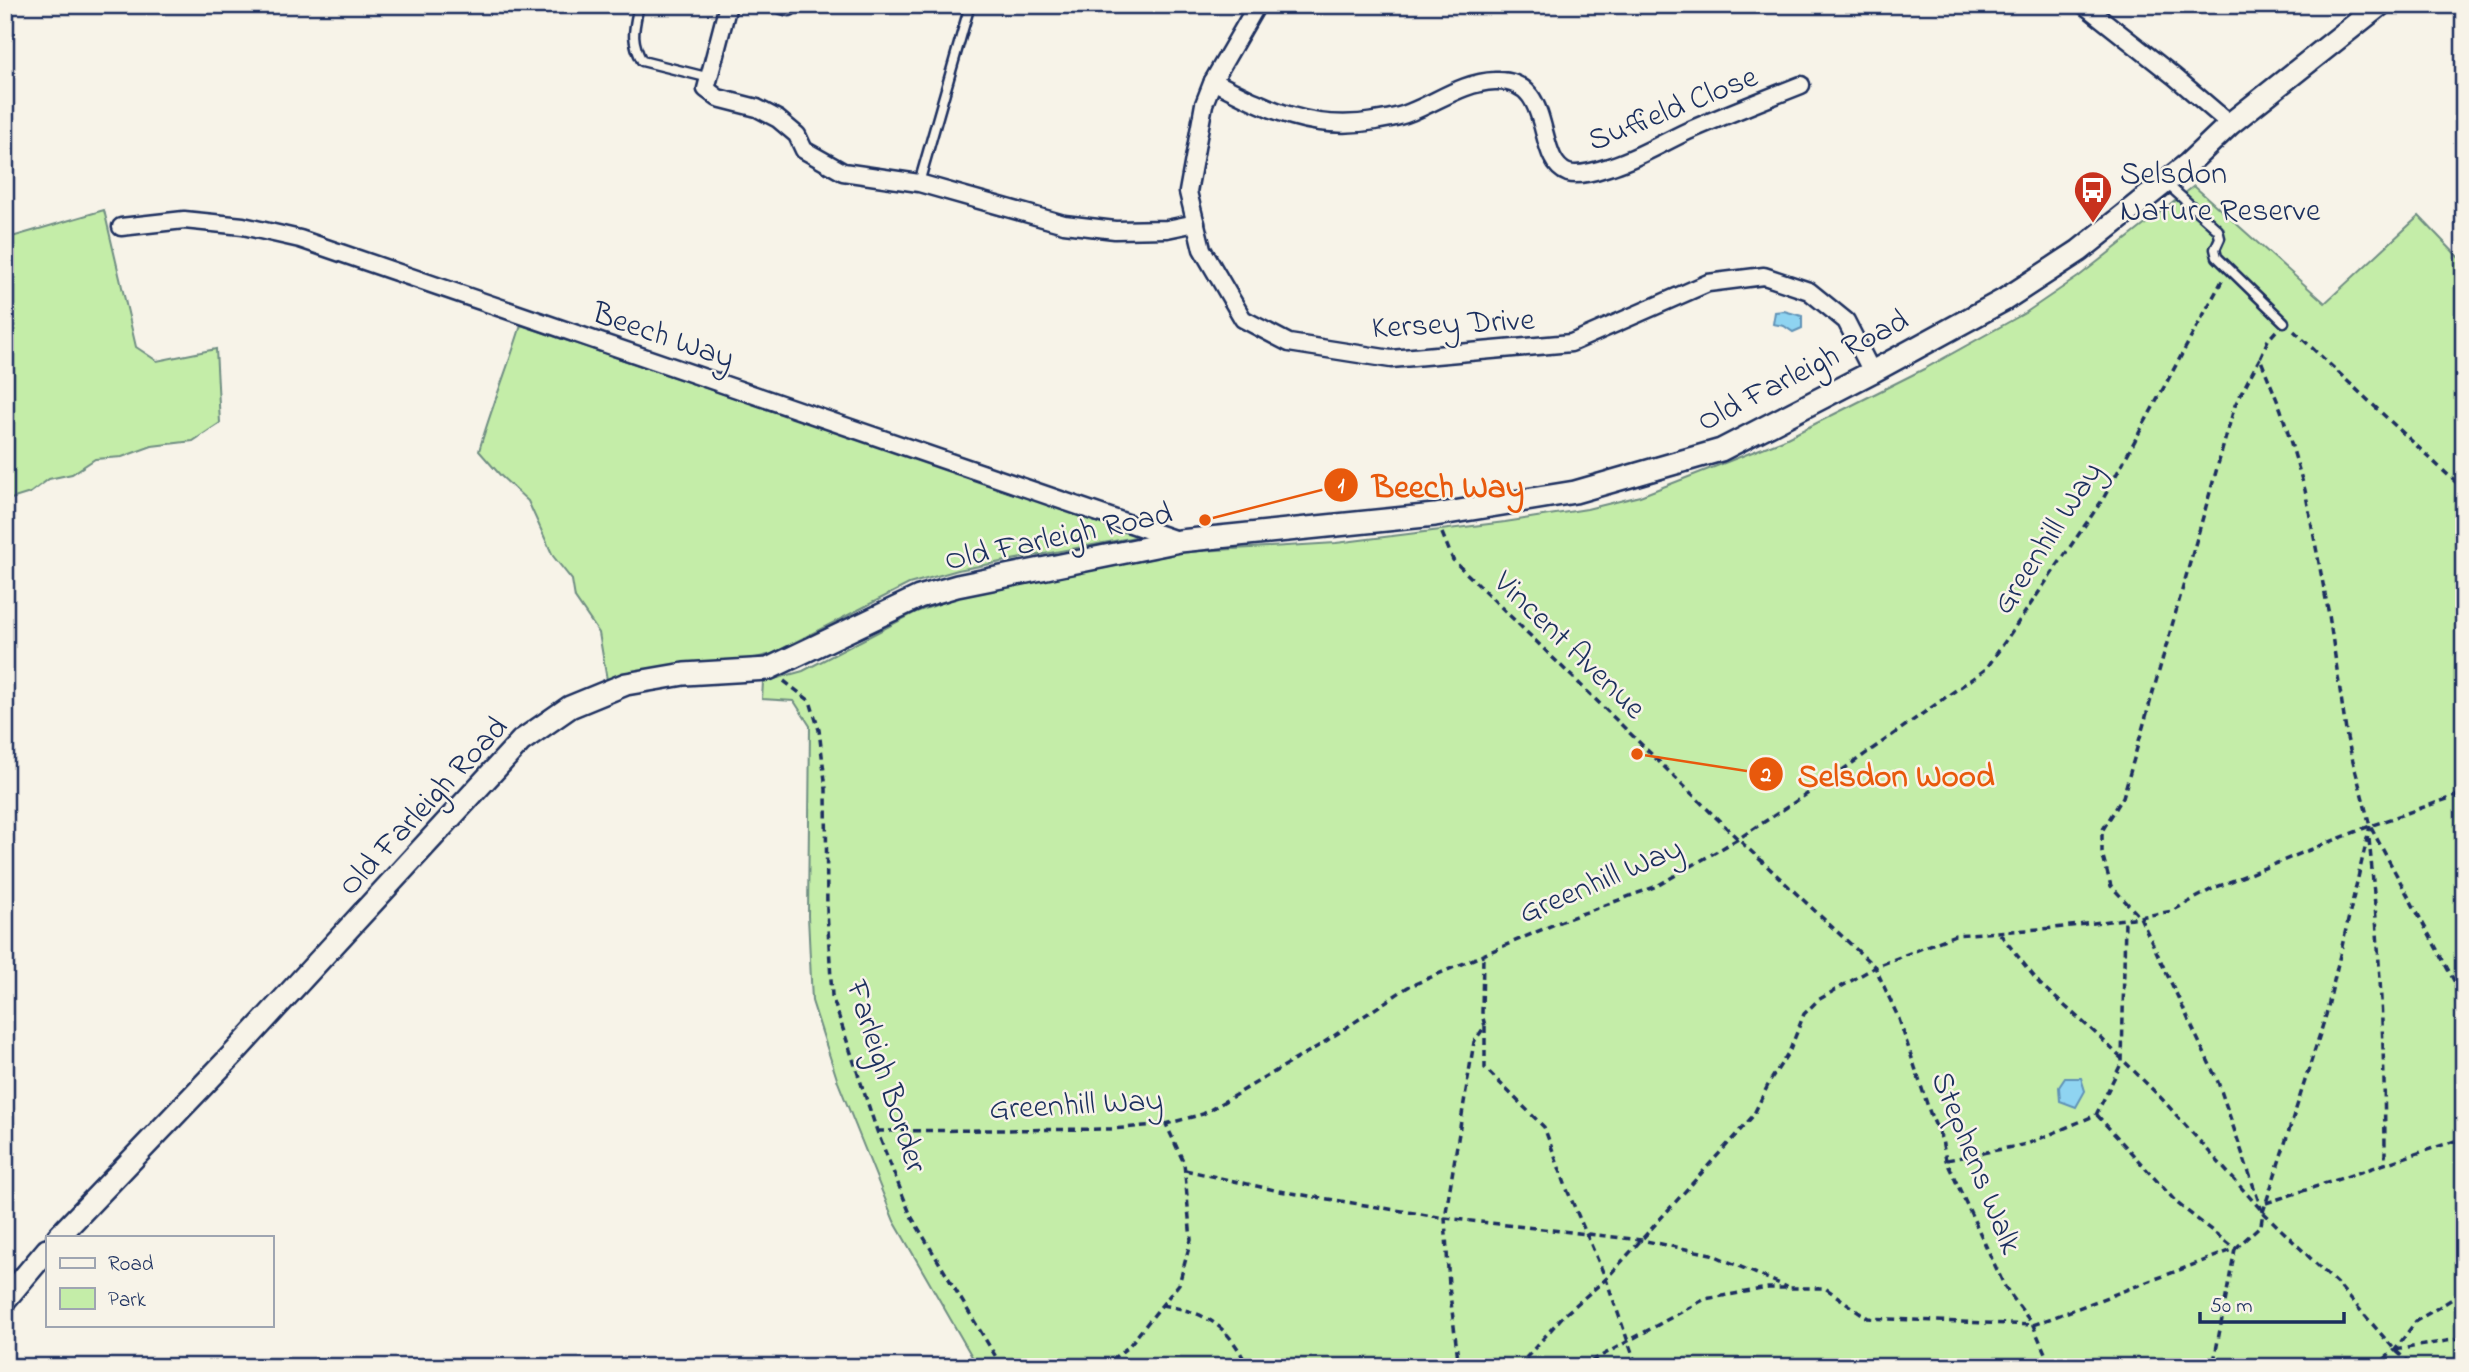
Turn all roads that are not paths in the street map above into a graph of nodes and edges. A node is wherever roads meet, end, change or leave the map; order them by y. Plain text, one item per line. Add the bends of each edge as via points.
1 (639, 5) edge
2 (728, 5) edge
3 (971, 5) edge
4 (1257, 5) edge
5 (2084, 5) edge
6 (2380, 5) edge
7 (709, 78) junction
8 (1213, 81) junction
9 (1801, 85) dead end
10 (2230, 124) junction
11 (2165, 182) junction
12 (919, 183) junction
13 (1196, 223) junction
14 (121, 226) dead end
15 (2284, 323) road end
16 (1872, 372) junction
17 (1180, 541) junction
18 (59, 1236) edge
19 (46, 1251) edge
20 (5, 1300) edge

1 - 7 lane via 634,46 642,61
2 - 7 street
3 - 12 lane
4 - 8 street, Kersey Drive
5 - 10 street
6 - 10 street, Old Farleigh Road
7 - 12 street via 706,89 712,94 778,119 797,135 804,150 843,173
8 - 9 street, Suffield Close via 1278,113 1337,125 1409,113 1482,82 1508,82 1518,85 1537,105 1559,166 1580,174 1616,165
8 - 13 street, Kersey Drive via 1204,104 1188,192
10 - 11 street, Old Farleigh Road
11 - 15 lane via 2218,230 2217,257
11 - 16 street, Old Farleigh Road via 2080,251 2004,300
12 - 13 street via 1064,224 1115,230
13 - 16 street, Kersey Drive via 1202,249 1243,318 1289,343 1391,359 1571,343 1707,283 1764,276 1809,291 1846,321
14 - 17 street, Beech Way via 184,220 243,226 300,239
16 - 17 street, Old Farleigh Road via 1721,450 1575,492 1435,515
17 - 18 street, Old Farleigh Road via 919,597 768,669 684,674 626,684 570,707 521,741
19 - 20 street

